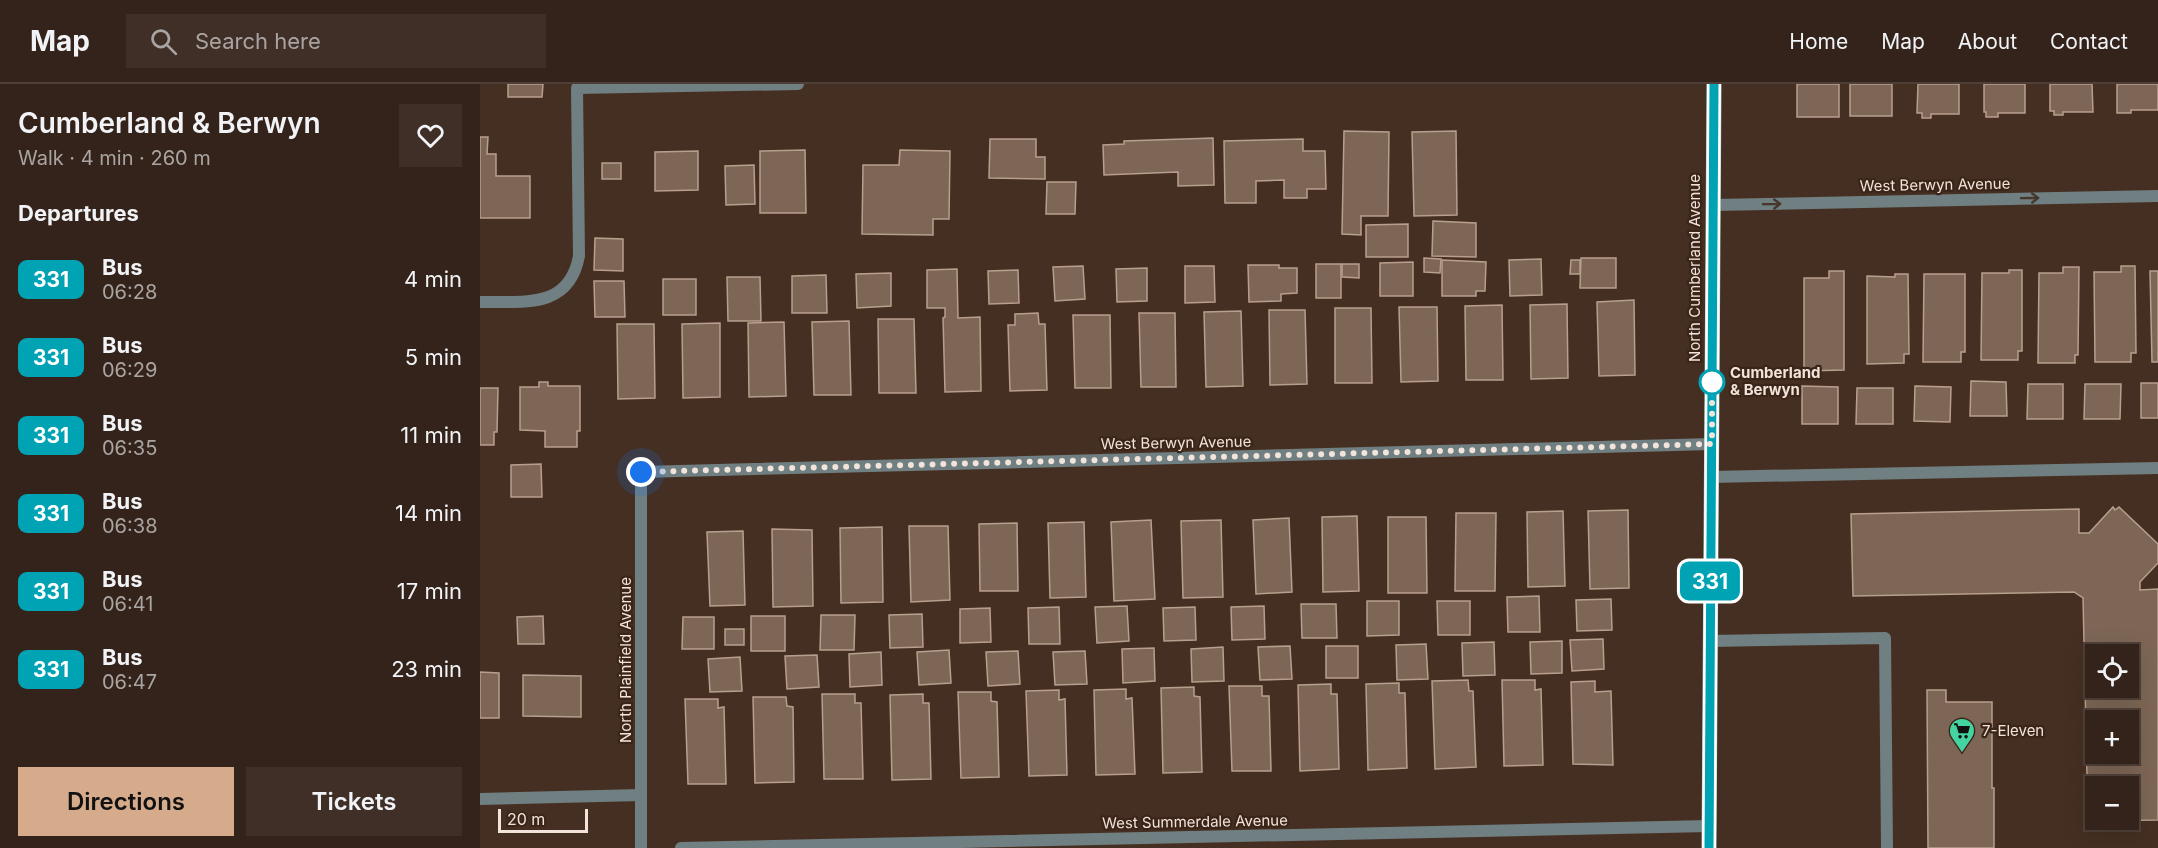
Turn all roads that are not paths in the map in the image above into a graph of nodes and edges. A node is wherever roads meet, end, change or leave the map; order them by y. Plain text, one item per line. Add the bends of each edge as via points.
1 (798, 84) edge
2 (1714, 84) edge
3 (2158, 196) edge
4 (1713, 205) junction
5 (480, 302) edge
6 (1712, 444) junction
7 (2158, 468) edge
8 (641, 472) joint
9 (1711, 477) junction
10 (1710, 641) junction
11 (640, 795) junction
12 (480, 799) edge
13 (1709, 826) junction
14 (640, 848) edge
15 (681, 848) edge
16 (1709, 848) edge
17 (1887, 848) edge

1 - 5 street via 578,88 576,269 556,295
2 - 4 main road, North Cumberland Avenue
4 -> 3 street, West Berwyn Avenue
4 - 6 main road, North Cumberland Avenue
6 - 8 street, West Berwyn Avenue
6 - 9 main road, North Cumberland Avenue
7 - 9 street
8 - 11 street, North Plainfield Avenue
9 - 10 main road, North Cumberland Avenue
10 - 13 main road, North Cumberland Avenue
10 - 17 street via 1885,638
11 - 12 street
11 - 14 street, North Plainfield Avenue
13 - 15 street, West Summerdale Avenue
13 - 16 main road, North Cumberland Avenue

